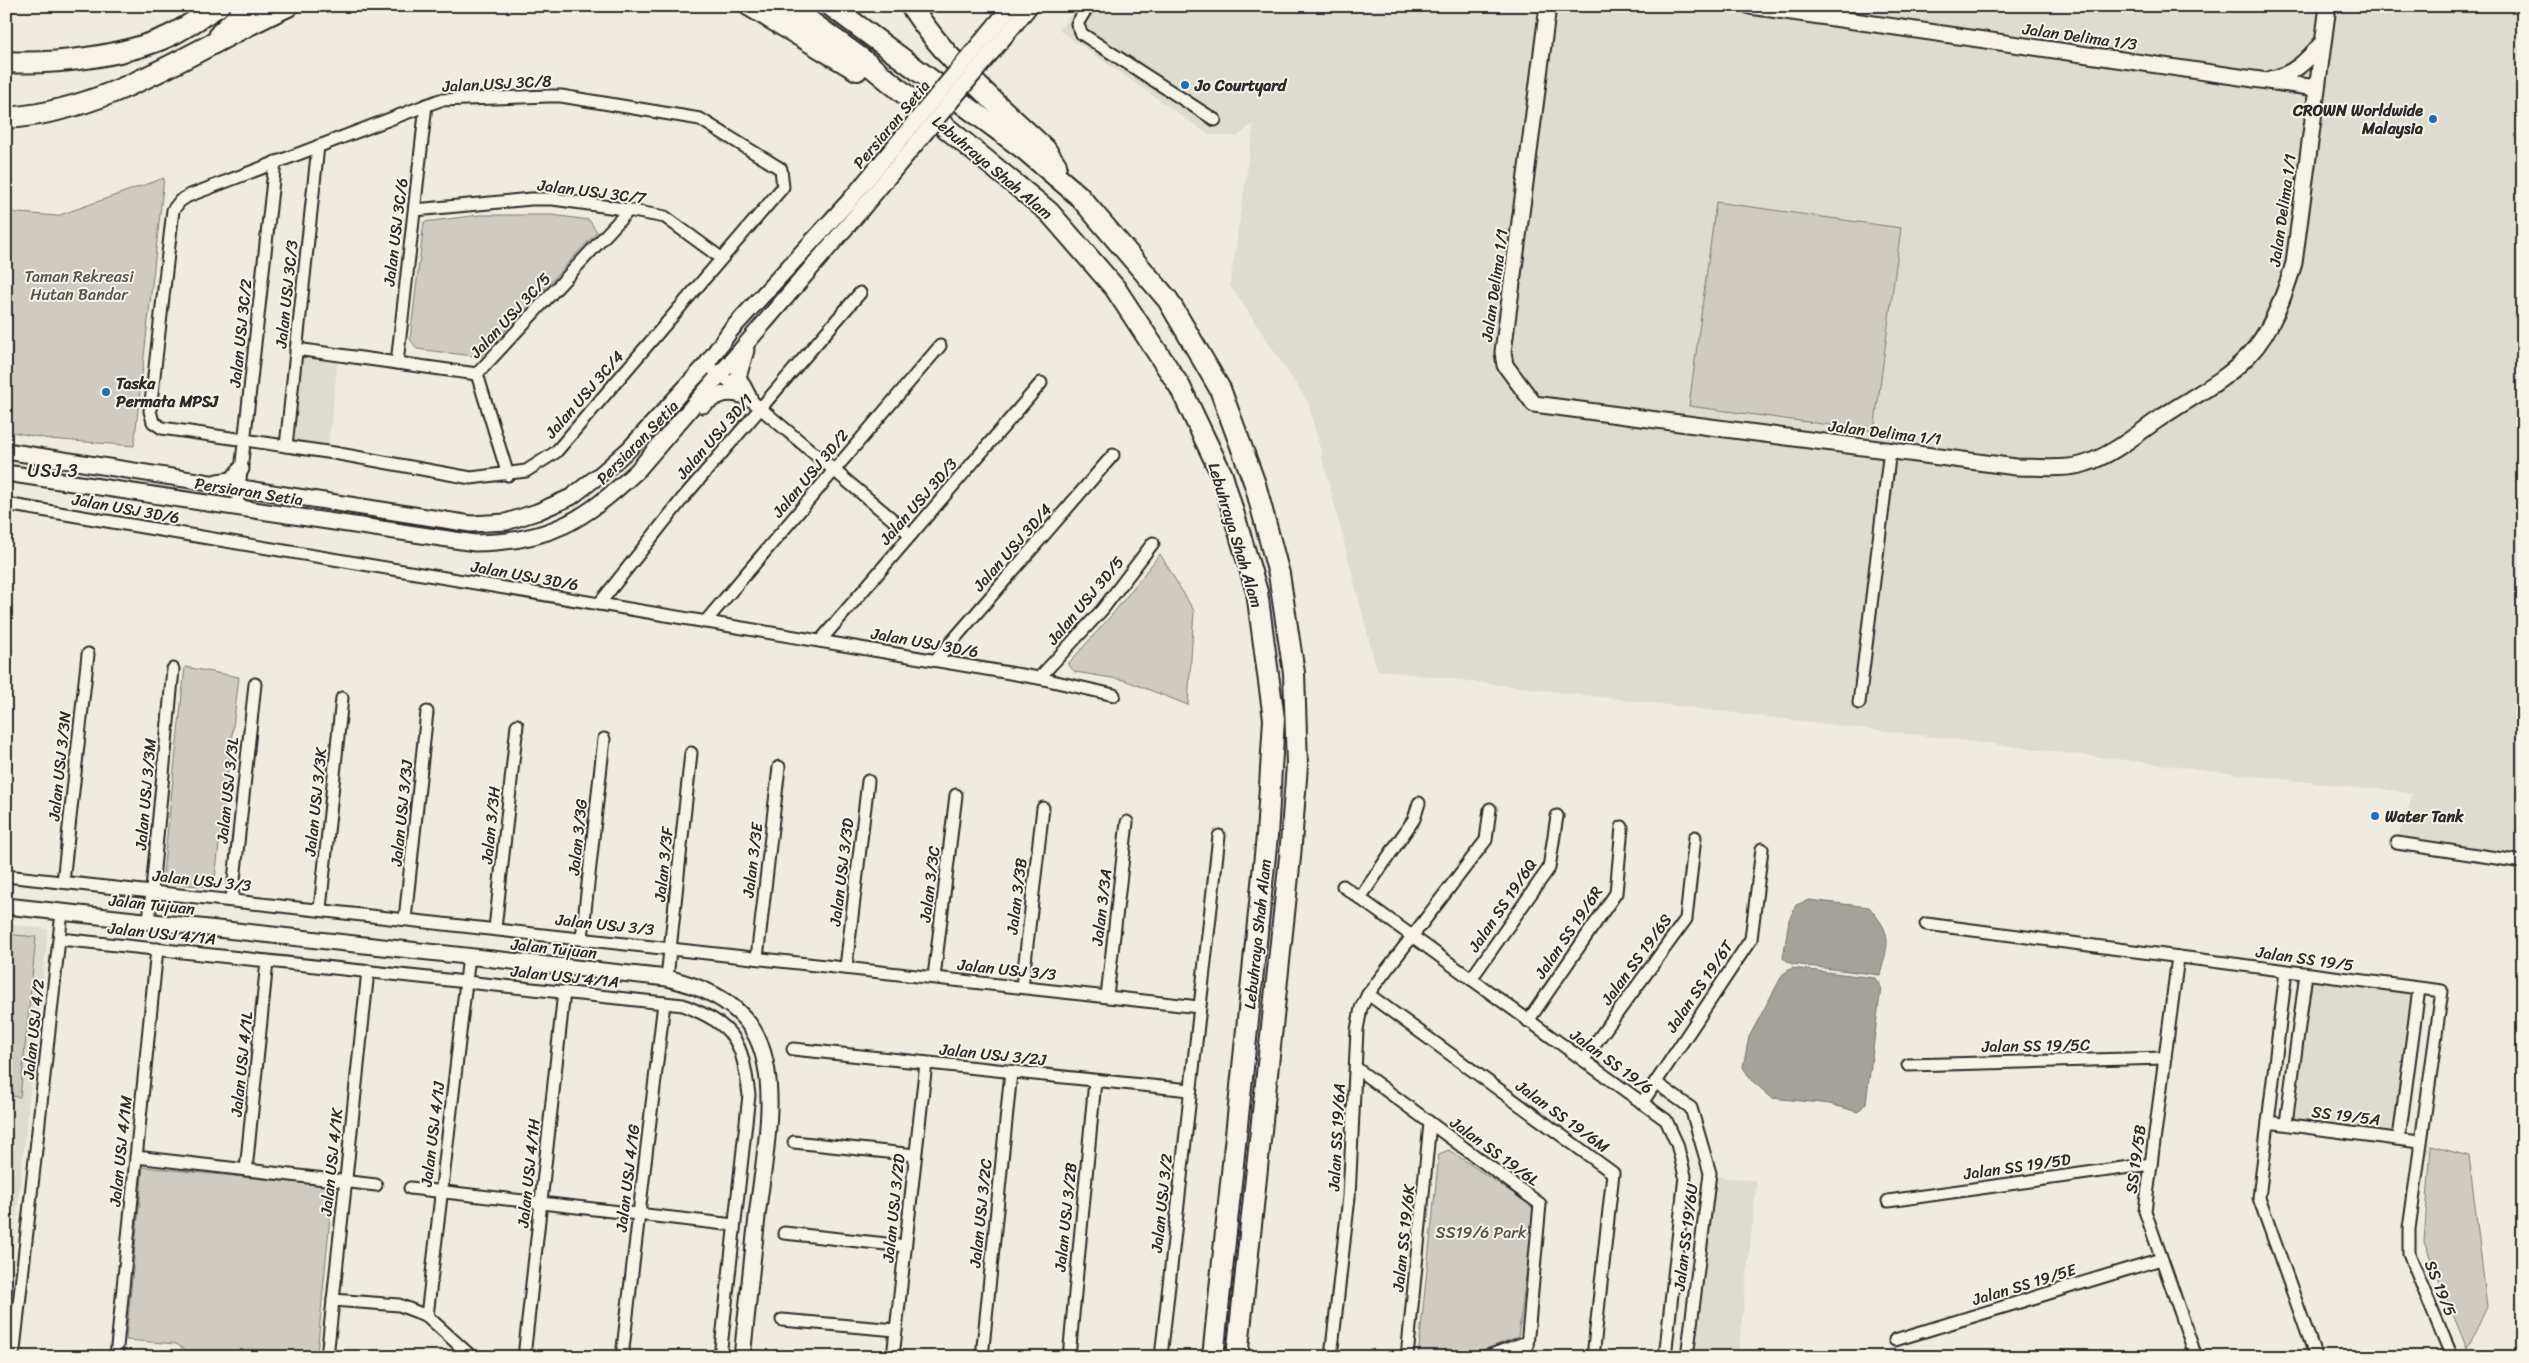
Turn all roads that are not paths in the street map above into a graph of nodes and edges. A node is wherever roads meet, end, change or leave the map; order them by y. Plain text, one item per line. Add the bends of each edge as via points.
1 (249, 6) edge
2 (288, 6) edge
3 (750, 6) edge
4 (789, 6) edge
5 (831, 6) edge
6 (911, 6) edge
7 (1011, 6) edge
8 (1030, 6) edge
9 (1088, 6) edge
10 (1548, 6) edge
11 (1750, 6) edge
12 (2328, 6) edge
13 (210, 9) edge
14 (2322, 43) junction
15 (200, 52) junction
16 (6, 62) edge
17 (2265, 80) junction
18 (2316, 88) junction
19 (918, 104) junction
20 (426, 105) junction
21 (6, 118) edge
22 (1215, 120) dead end
23 (318, 146) junction
24 (275, 162) junction
25 (783, 187) joint
26 (1078, 195) junction
27 (855, 206) junction
28 (415, 210) junction
29 (629, 210) junction
30 (721, 258) junction
31 (860, 293) dead end
32 (748, 343) junction
33 (940, 346) dead end
34 (296, 349) junction
35 (397, 363) junction
36 (706, 364) junction
37 (478, 374) junction
38 (721, 375) junction
39 (1041, 383) dead end
40 (754, 403) junction
41 (686, 416) junction
42 (162, 428) joint
43 (244, 440) junction
44 (286, 446) junction
45 (1890, 450) junction
46 (6, 451) edge
47 (1113, 455) dead end
48 (241, 469) junction
49 (834, 470) junction
50 (6, 473) edge
51 (508, 475) junction
52 (208, 482) junction
53 (239, 487) junction
54 (266, 492) junction
55 (6, 504) edge
56 (237, 507) junction
57 (911, 535) junction
58 (1153, 543) dead end
59 (599, 604) junction
60 (705, 622) junction
61 (820, 641) junction
62 (88, 654) dead end
63 (936, 660) junction
64 (173, 669) dead end
65 (1039, 678) junction
66 (255, 684) dead end
67 (1114, 695) dead end
68 (342, 698) dead end
69 (1858, 703) dead end
70 (427, 712) dead end
71 (517, 726) dead end
72 (604, 739) dead end
73 (691, 753) dead end
74 (779, 767) dead end
75 (868, 781) dead end
76 (956, 795) dead end
77 (1419, 803) dead end
78 (1043, 808) dead end
79 (1490, 810) dead end
80 (1557, 816) dead end
81 (1127, 822) dead end
82 (1622, 827) dead end
83 (1219, 836) dead end
84 (1695, 837) dead end
85 (2397, 843) dead end
86 (1762, 849) dead end
87 (2523, 862) edge
88 (6, 876) edge
89 (63, 882) junction
90 (1343, 886) dead end
91 (152, 891) junction
92 (1360, 898) junction
93 (232, 899) junction
94 (6, 906) edge
95 (320, 909) junction
96 (62, 912) junction
97 (405, 919) junction
98 (149, 921) junction
99 (1926, 924) dead end
100 (495, 928) junction
101 (1414, 937) junction
102 (582, 938) junction
103 (60, 939) junction
104 (670, 948) junction
105 (157, 949) junction
106 (469, 956) junction
107 (2178, 957) junction
108 (757, 958) junction
109 (268, 961) junction
110 (846, 967) junction
111 (368, 972) junction
112 (2286, 972) junction
113 (2306, 974) junction
114 (934, 977) junction
115 (667, 978) junction
116 (1471, 979) junction
117 (466, 982) junction
118 (1022, 987) junction
119 (2419, 989) junction
120 (564, 992) junction
121 (1368, 994) junction
122 (1106, 996) junction
123 (664, 1002) junction
124 (1199, 1006) junction
125 (1528, 1020) junction
126 (793, 1049) dead end
127 (2165, 1058) junction
128 (1583, 1060) junction
129 (926, 1063) junction
130 (1908, 1065) dead end
131 (1356, 1068) junction
132 (1010, 1072) junction
133 (1095, 1080) junction
134 (1655, 1082) junction
135 (1190, 1090) junction
136 (1642, 1103) junction
137 (2268, 1122) junction
138 (1430, 1123) junction
139 (2286, 1124) junction
140 (2399, 1138) junction
141 (794, 1142) dead end
142 (2419, 1142) junction
143 (915, 1155) junction
144 (136, 1158) junction
145 (2152, 1164) junction
146 (246, 1170) junction
147 (346, 1181) junction
148 (376, 1184) dead end
149 (410, 1188) dead end
150 (442, 1192) junction
151 (1888, 1201) dead end
152 (541, 1203) junction
153 (639, 1214) junction
154 (734, 1225) junction
155 (2409, 1229) joint
156 (784, 1233) dead end
157 (905, 1246) junction
158 (2162, 1259) junction
159 (333, 1300) junction
160 (427, 1316) junction
161 (782, 1320) dead end
162 (896, 1330) junction
163 (1895, 1340) dead end
164 (1527, 1342) junction
165 (10, 1356) edge
166 (2194, 1356) edge
167 (116, 1357) edge
168 (327, 1357) edge
169 (472, 1357) edge
170 (524, 1357) edge
171 (622, 1357) edge
172 (720, 1357) edge
173 (742, 1357) edge
174 (893, 1357) edge
175 (982, 1357) edge
176 (1069, 1357) edge
177 (1161, 1357) edge
178 (1213, 1357) edge
179 (1237, 1357) edge
180 (1331, 1357) edge
181 (1407, 1357) edge
182 (1485, 1357) edge
183 (1526, 1357) edge
184 (1593, 1357) edge
185 (1665, 1357) edge
186 (1687, 1357) edge
187 (2316, 1357) edge
188 (2452, 1357) edge

1 - 15 highway
2 - 15 highway
3 - 19 highway
4 - 19 highway, Lebuhraya Shah Alam
5 - 26 highway, Lebuhraya Shah Alam via 1024,149
6 - 26 highway via 957,65 1044,149
7 - 27 street, Persiaran Setia, bridge
8 - 27 street, Persiaran Setia, bridge
9 - 22 street via 1077,24 1082,34
10 - 45 street, Jalan Delima 1/1 via 1503,352 1505,365 1534,404
11 - 17 street, Jalan Delima 1/3
12 - 14 street, Jalan Delima 1/1
13 - 16 highway via 169,36 99,56 36,64
14 - 17 street via 2305,62 2284,77
14 - 18 street, Jalan Delima 1/1
15 - 21 highway via 136,84 99,98 66,108
17 - 18 street, Jalan Delima 1/3
18 - 45 street, Jalan Delima 1/1 via 2301,224 2290,277 2263,336 2249,355 2122,447 2083,464 2016,467
19 - 178 highway, Lebuhraya Shah Alam via 1049,212 1116,288 1180,387 1222,475 1257,592 1274,719 1267,836
20 - 23 street, Jalan USJ 3C/8
20 - 25 street, Jalan USJ 3C/8 via 440,100 561,96 700,119 781,169
20 - 28 street, Jalan USJ 3C/6
23 - 24 street, Jalan USJ 3C/8
23 - 34 street, Jalan USJ 3C/3
24 - 42 street, Jalan USJ 3C/8 via 188,196 173,210 150,411 153,422
24 - 43 street, Jalan USJ 3C/2
25 - 30 street, Jalan USJ 3C/4
26 - 179 highway, Lebuhraya Shah Alam via 1168,300 1220,389 1255,484 1279,574 1294,673 1297,765 1290,857
27 - 32 street, Persiaran Setia
27 - 36 street, Persiaran Setia via 730,331
28 - 29 street, Jalan USJ 3C/7 via 545,199
28 - 35 street, Jalan USJ 3C/6
29 - 30 street, Jalan USJ 3C/7 via 665,217
29 - 37 street, Jalan USJ 3C/5
30 - 51 street, Jalan USJ 3C/4 via 556,452 526,471
31 - 40 street, Jalan USJ 3D/1
32 - 38 street, Persiaran Setia
32 - 40 street via 738,378
33 - 49 street, Jalan USJ 3D/2
34 - 35 street, Jalan USJ 3C/5
34 - 44 street, Jalan USJ 3C/3
35 - 37 street, Jalan USJ 3C/5
36 - 38 street
36 - 54 street, Persiaran Setia via 630,448 602,473 570,497 506,522 471,524
37 - 51 street
38 - 40 street
38 - 41 street, Persiaran Setia
39 - 57 street, Jalan USJ 3D/3
40 - 41 street via 733,392 724,392
40 - 49 street
40 - 59 street, Jalan USJ 3D/1
41 - 56 street, Persiaran Setia via 637,471 602,504 556,530 514,541 475,543 445,540
42 - 43 street, Jalan USJ 3C/4
43 - 44 street, Jalan USJ 3C/4
43 - 48 street, Jalan USJ 3C/2
44 - 51 street, Jalan USJ 3C/4 via 471,478
45 - 69 street
46 - 52 street, Persiaran Setia
47 - 63 street, Jalan USJ 3D/4
48 - 52 street via 232,480
48 - 53 street, Jalan USJ 3C/2
48 - 54 street via 252,486
49 - 57 street
49 - 60 street, Jalan USJ 3D/2
50 - 56 street, Persiaran Setia
52 - 53 street, Persiaran Setia
53 - 54 street, Persiaran Setia
53 - 56 street, Jalan USJ 3C/2
55 - 59 street, Jalan USJ 3D/6
57 - 61 street, Jalan USJ 3D/3
58 - 65 street, Jalan USJ 3D/5 via 1102,610
59 - 60 street, Jalan USJ 3D/6
60 - 61 street, Jalan USJ 3D/6
61 - 63 street, Jalan USJ 3D/6
62 - 89 street, Jalan USJ 3/3N
63 - 65 street, Jalan USJ 3D/6
64 - 91 street, Jalan USJ 3/3M
65 - 67 street, Jalan USJ 3D/6
66 - 93 street, Jalan USJ 3/3L
68 - 95 street, Jalan USJ 3/3K
70 - 97 street, Jalan USJ 3/3J
71 - 100 street, Jalan 3/3H
72 - 102 street, Jalan 3/3G
73 - 104 street, Jalan 3/3F
74 - 108 street, Jalan 3/3E
75 - 110 street, Jalan USJ 3/3D
76 - 114 street, Jalan 3/3C
77 - 92 street via 1414,819
78 - 118 street, Jalan 3/3B
79 - 101 street, Jalan SS 19/6A via 1486,840
80 - 116 street, Jalan SS 19/6Q via 1549,868
81 - 122 street, Jalan 3/3A
82 - 125 street, Jalan SS 19/6R via 1616,893
83 - 124 street
84 - 128 street, Jalan SS 19/6S via 1686,919
85 - 87 street
86 - 134 street, Jalan SS 19/6T via 1751,939
88 - 89 street, Jalan USJ 3/3
89 - 91 street, Jalan USJ 3/3
90 - 92 street, Jalan SS 19/6
91 - 93 street, Jalan USJ 3/3
91 - 98 street, Jalan USJ 3/3M
92 - 101 street, Jalan SS 19/6
93 - 95 street, Jalan USJ 3/3
94 - 96 street, Jalan Tujuan
95 - 97 street, Jalan USJ 3/3
96 - 98 street, Jalan Tujuan
96 - 103 street, Jalan USJ 4/2
97 - 100 street, Jalan USJ 3/3
98 - 106 street, Jalan Tujuan
99 - 107 street, Jalan SS 19/5
100 - 102 street, Jalan USJ 3/3
101 - 116 street, Jalan SS 19/6
101 - 121 street, Jalan SS 19/6A
102 - 104 street, Jalan USJ 3/3
103 - 105 street, Jalan USJ 4/1A
103 - 165 street, Jalan USJ 4/2 via 14,1350
104 - 108 street, Jalan USJ 3/3
104 - 115 street, Jalan 3/3F
105 - 109 street, Jalan USJ 4/1A
105 - 144 street, Jalan USJ 4/1M
106 - 115 street, Jalan Tujuan
106 - 117 street, Jalan USJ 4/1J
107 - 112 street, Jalan SS 19/5
107 - 127 street, SS 19/5B
108 - 110 street, Jalan USJ 3/3
109 - 111 street, Jalan USJ 4/1A
109 - 146 street, Jalan USJ 4/1L
110 - 114 street, Jalan USJ 3/3
111 - 117 street, Jalan USJ 4/1A
111 - 147 street, Jalan USJ 4/1K
112 - 113 street, Jalan SS 19/5
112 - 137 street
113 - 119 street, Jalan SS 19/5
113 - 139 street
114 - 118 street, Jalan USJ 3/3
115 - 173 street, Jalan Tujuan via 707,990 730,1006 752,1029 766,1064 769,1108
116 - 125 street, Jalan SS 19/6
117 - 120 street, Jalan USJ 4/1A
117 - 150 street, Jalan USJ 4/1J
118 - 122 street, Jalan USJ 3/3
119 - 140 street
119 - 142 street, Jalan SS 19/5 via 2442,991
120 - 123 street, Jalan USJ 4/1A
120 - 152 street, Jalan USJ 4/1H
121 - 131 street, Jalan SS 19/6A via 1360,1015
121 - 184 street, Jalan SS 19/6M via 1613,1173
122 - 124 street, Jalan USJ 3/3
123 - 153 street, Jalan USJ 4/1G
123 - 154 street, Jalan USJ 4/1A via 683,1004 714,1018 734,1037 745,1059 749,1094
124 - 135 street, Jalan USJ 3/2
125 - 128 street, Jalan SS 19/6
126 - 129 street, Jalan USJ 3/2J
127 - 130 street, Jalan SS 19/5C
127 - 145 street, SS 19/5B
128 - 136 street, Jalan SS 19/6
129 - 132 street, Jalan USJ 3/2J
129 - 143 street, Jalan USJ 3/2D
131 - 138 street, Jalan SS 19/6L
131 - 180 street, Jalan SS 19/6A via 1348,1197
132 - 133 street, Jalan USJ 3/2J
132 - 175 street, Jalan USJ 3/2C
133 - 135 street, Jalan USJ 3/2J
133 - 176 street, Jalan USJ 3/2B
134 - 136 street, Jalan SS 19/6T
134 - 186 street, Jalan SS 19/6U via 1691,1108 1710,1173
135 - 177 street, Jalan USJ 3/2
136 - 185 street, Jalan SS 19/6 via 1666,1120 1678,1144 1685,1176
137 - 139 street, SS 19/5A
137 - 187 street via 2259,1198
138 - 164 street, Jalan SS 19/6L via 1540,1204
138 - 181 street, Jalan SS 19/6K
139 - 140 street, SS 19/5A
140 - 142 street, SS 19/5A
141 - 143 street
142 - 155 street, Jalan SS 19/5
143 - 157 street, Jalan USJ 3/2D
144 - 146 street
144 - 167 street, Jalan USJ 4/1M
145 - 151 street, Jalan SS 19/5D
145 - 158 street, SS 19/5B via 2145,1211
146 - 147 street
147 - 148 street
147 - 159 street, Jalan USJ 4/1K
149 - 150 street
150 - 152 street
150 - 160 street, Jalan USJ 4/1J
152 - 153 street
152 - 170 street, Jalan USJ 4/1H
153 - 154 street
153 - 171 street, Jalan USJ 4/1G
154 - 172 street, Jalan USJ 4/1A
155 - 188 street, SS 19/5 via 2409,1254
156 - 157 street
157 - 162 street, Jalan USJ 3/2D
158 - 163 street, Jalan SS 19/5E
158 - 166 street, SS 19/5B
159 - 160 street via 399,1305
159 - 168 street, Jalan USJ 4/1K
160 - 169 street
161 - 162 street
162 - 174 street, Jalan USJ 3/2D
164 - 182 street
164 - 183 street, Jalan SS 19/6L

